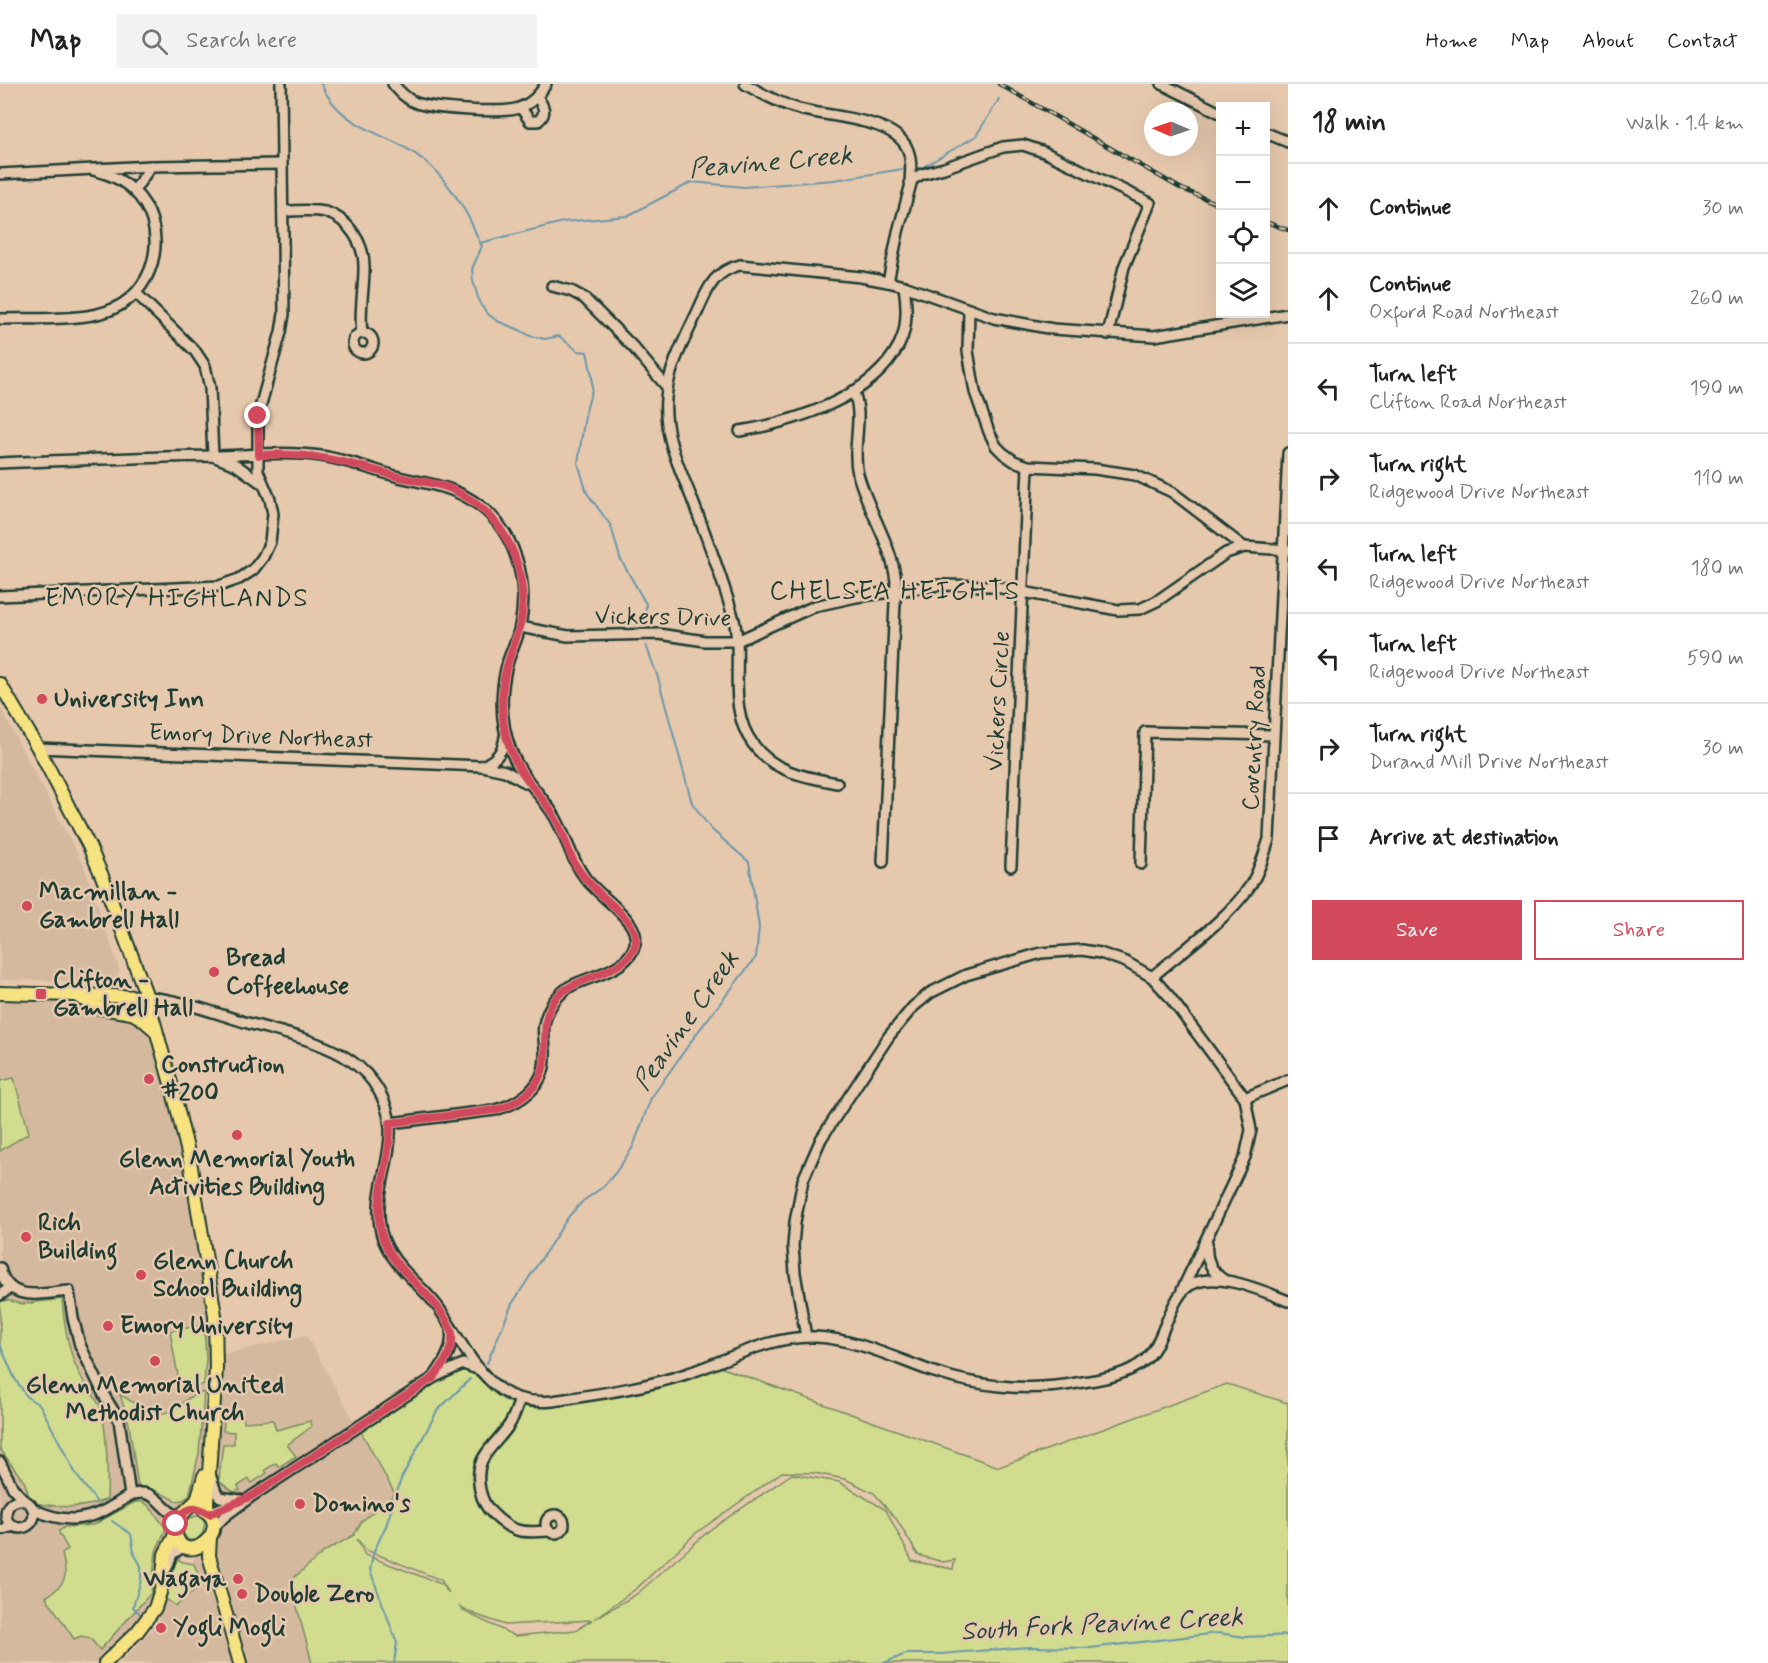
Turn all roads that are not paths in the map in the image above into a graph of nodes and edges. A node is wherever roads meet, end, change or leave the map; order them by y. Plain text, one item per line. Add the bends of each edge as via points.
1 (280, 84) edge
2 (393, 84) edge
3 (546, 84) edge
4 (745, 84) edge
5 (1162, 84) edge
6 (537, 97) junction
7 (521, 108) junction
8 (1216, 111) edge
9 (1270, 135) edge
10 (1288, 142) edge
11 (282, 164) junction
12 (151, 166) junction
13 (93, 170) junction
14 (0, 174) edge
15 (909, 184) junction
16 (134, 191) junction
17 (283, 211) junction
18 (888, 282) junction
19 (552, 286) dead end
20 (904, 286) junction
21 (136, 293) junction
22 (969, 310) junction
23 (1288, 314) edge
24 (0, 319) edge
25 (362, 333) dead end
26 (1108, 334) junction
27 (667, 387) junction
28 (853, 391) junction
29 (740, 431) dead end
30 (1288, 453) edge
31 (259, 455) junction
32 (213, 456) junction
33 (0, 463) edge
34 (1028, 466) junction
35 (262, 483) junction
36 (1244, 547) junction
37 (1285, 550) edge
38 (896, 591) junction
39 (1024, 592) junction
40 (0, 596) edge
41 (520, 627) junction
42 (737, 641) junction
43 (1, 687) edge
44 (506, 734) junction
45 (1273, 735) junction
46 (38, 748) junction
47 (482, 766) junction
48 (837, 783) dead end
49 (535, 790) junction
50 (884, 862) dead end
51 (1141, 864) dead end
52 (1011, 866) dead end
53 (1152, 977) junction
54 (0, 993) edge
55 (41, 993) junction
56 (76, 995) junction
57 (129, 996) junction
58 (147, 997) junction
59 (157, 1032) junction
60 (1288, 1080) edge
61 (1245, 1098) junction
62 (390, 1123) junction
63 (1210, 1232) junction
64 (0, 1268) edge
65 (1229, 1282) junction
66 (10, 1288) junction
67 (0, 1295) edge
68 (1179, 1295) junction
69 (1288, 1301) edge
70 (451, 1329) junction
71 (806, 1337) junction
72 (483, 1372) junction
73 (433, 1378) junction
74 (520, 1399) junction
75 (211, 1448) junction
76 (0, 1462) edge
77 (210, 1471) junction
78 (13, 1488) junction
79 (130, 1495) junction
80 (252, 1496) junction
81 (240, 1500) junction
82 (24, 1501) junction
83 (13, 1502) junction
84 (33, 1509) junction
85 (184, 1513) junction
86 (209, 1513) junction
87 (7, 1514) junction
88 (0, 1524) edge
89 (14, 1527) junction
90 (0, 1530) edge
91 (548, 1531) dead end
92 (175, 1532) junction
93 (211, 1532) junction
94 (188, 1547) junction
95 (162, 1586) junction
96 (218, 1589) junction
97 (105, 1663) edge
98 (240, 1663) edge

1 - 11 street
2 - 7 street via 403,95 422,105 496,111
3 - 6 street
4 - 15 street via 790,107 872,124 894,133 909,154
5 - 8 street
6 - 7 street
6 - 7 street via 544,108 538,121 528,119
9 - 10 street
11 - 12 street
11 - 17 street
12 - 13 street
12 - 16 street
13 - 14 street
13 - 16 street via 115,177
15 - 18 street
15 - 26 street via 916,176 1003,147 1023,145 1150,203 1124,267
16 - 21 street via 150,216 156,242 150,272
17 - 25 street via 325,212 353,233 364,257
17 - 31 street via 283,323 259,409
18 - 20 street
18 - 27 street via 759,266 727,268 706,292
19 - 27 street via 584,298
20 - 22 street
20 - 28 street via 906,319 899,345 880,372
21 - 24 street via 100,314
21 - 32 street via 195,351 205,366 210,388
22 - 26 street via 1028,325
22 - 34 street via 971,371 989,432 1003,453
23 - 26 street via 1154,336
27 - 42 street via 666,418 672,444 726,593
28 - 29 street via 786,421
28 - 38 street via 858,406 858,474 888,545
30 - 37 street, Coventry Road
31 - 32 street
31 - 35 street
31 - 41 street via 335,459 440,485 481,507 500,526 518,560 523,594
32 - 33 street
32 - 35 street via 236,465
34 - 36 street via 1095,469 1148,479 1172,492
34 - 39 street, Vickers Circle
35 - 40 street via 272,506 272,535 259,563 239,579 211,587
36 - 37 street
36 - 39 street, Vickers Drive via 1226,553 1140,609 1107,609
37 - 45 street, Coventry Road
38 - 39 street, Vickers Drive via 965,584
38 - 42 street, Vickers Drive via 815,606
38 - 50 street
39 - 52 street, Vickers Circle
41 - 42 street, Vickers Drive via 568,636 659,634
41 - 44 street via 504,679
42 - 48 street via 739,708 743,728 753,745 782,770
43 - 46 main road
44 - 47 street via 500,754
44 - 49 street via 518,765
45 - 51 street via 1145,732
45 - 53 street, Coventry Road via 1269,839 1251,885 1231,908
46 - 47 street, Emory Drive Northeast
46 - 58 main road via 94,857
47 - 49 street, Emory Drive Northeast via 513,774
49 - 62 street via 560,825 581,873 630,923 635,934 634,948 618,965 582,980 556,998 544,1023 543,1071 535,1087 522,1098 495,1110
53 - 61 street
53 - 71 street via 1100,953 1041,953 966,975 930,993 913,1007 828,1126 803,1180 793,1245
54 - 55 main road
55 - 56 main road
55 - 57 main road
56 - 57 main road
56 - 59 main road via 94,1007 132,1013
57 - 58 main road
58 - 59 main road
58 - 62 street via 185,1003 344,1056 373,1082
59 - 75 main road via 193,1178 215,1316 216,1387
60 - 61 street
61 - 63 street via 1251,1130 1248,1148
62 - 70 street via 380,1209 382,1233 392,1256 436,1305
63 - 65 street via 1207,1257 1217,1275
63 - 68 street
64 - 66 street
65 - 68 street via 1203,1280
65 - 69 street
66 - 67 street
66 - 79 street via 23,1294 69,1291 80,1345 119,1420
68 - 71 street via 1150,1354 1139,1364 1116,1375 1065,1385 1029,1388 971,1382 850,1343
70 - 72 street
70 - 73 street via 446,1360
71 - 74 street via 763,1345 645,1386 542,1402
72 - 73 street via 463,1364
72 - 74 street via 502,1390
73 - 80 street
74 - 91 street via 510,1424 482,1462 478,1482 488,1510 501,1522 524,1533
75 - 77 main road
75 - 85 main road via 199,1495
76 - 78 street
77 - 81 street via 220,1497
77 - 86 main road
78 - 82 street
78 - 83 street
79 - 84 street via 101,1513 80,1519 49,1516
79 - 85 street via 153,1496 170,1513
80 - 81 street
80 - 93 street
81 - 86 street
82 - 83 street
82 - 84 street
83 - 87 street
84 - 89 street via 29,1525
85 - 86 main road via 200,1509
85 - 92 main road
86 - 93 main road via 213,1520
87 - 88 street
87 - 89 street
89 - 90 street
92 - 94 main road
92 - 95 street via 163,1560
93 - 94 main road via 200,1547
93 - 96 main road via 209,1556
94 - 95 street via 172,1554
94 - 96 main road via 207,1568
95 - 97 street via 148,1619
96 - 98 main road

